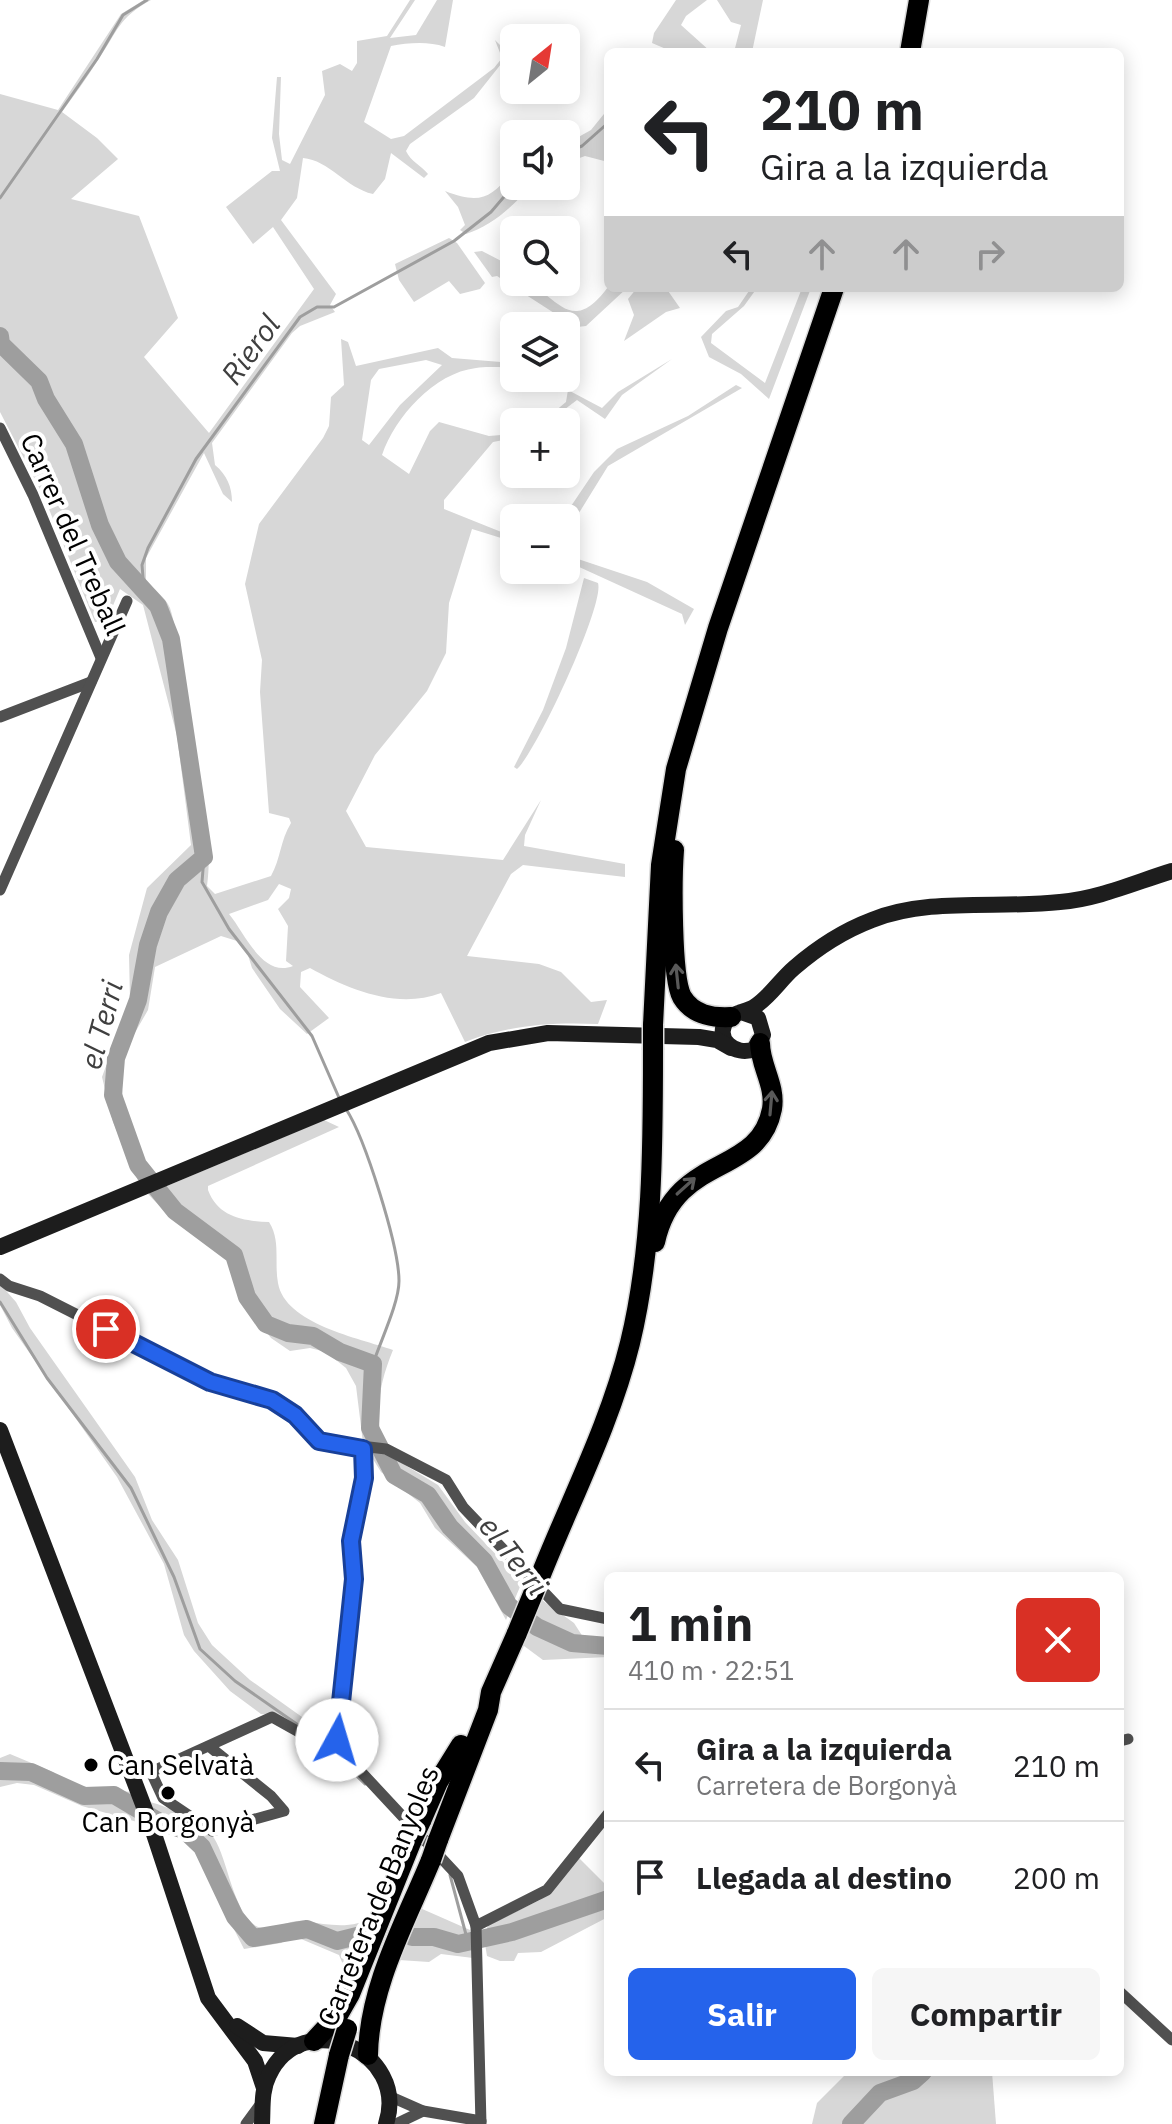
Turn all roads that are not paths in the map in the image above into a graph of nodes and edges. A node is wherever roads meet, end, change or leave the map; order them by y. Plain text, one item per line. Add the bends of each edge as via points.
1 (907, 0) edge
2 (919, 0) edge
3 (900, 48) edge
4 (911, 48) edge
5 (822, 292) edge
6 (833, 292) edge
7 (0, 428) edge
8 (127, 601) dead end
9 (101, 658) junction
10 (91, 682) junction
11 (60, 695) junction
12 (81, 705) junction
13 (0, 717) edge
14 (676, 769) junction
15 (1172, 871) edge
16 (0, 890) edge
17 (770, 994) junction
18 (732, 1019) junction
19 (649, 1024) junction
20 (761, 1033) junction
21 (699, 1037) junction
22 (731, 1048) junction
23 (648, 1050) junction
24 (0, 1247) edge
25 (0, 1279) edge
26 (643, 1280) junction
27 (0, 1431) edge
28 (363, 1449) junction
29 (537, 1574) junction
30 (604, 1618) edge
31 (514, 1630) junction
32 (337, 1746) junction
33 (210, 1747) junction
34 (151, 1772) junction
35 (133, 1778) junction
36 (604, 1819) edge
37 (426, 1840) junction
38 (160, 1852) junction
39 (476, 1929) junction
40 (1124, 1996) edge
41 (1172, 2040) edge
42 (306, 2043) junction
43 (368, 2055) junction
44 (389, 2096) junction
45 (263, 2110) edge
46 (423, 2111) junction
47 (481, 2122) edge
48 (246, 2124) edge
49 (327, 2124) edge
50 (386, 2124) edge
51 (396, 2124) edge

1 - 3 highway
2 - 4 highway
5 - 19 highway via 712,608 670,749 649,885
6 - 14 highway via 718,628
7 - 9 street, Carrer del Treball
8 - 9 street
9 - 10 street
10 - 11 street
10 - 12 street
11 - 12 street
11 - 13 street
12 - 16 street
18 -> 14 highway via 700,1014 688,1005 676,982
14 - 19 highway via 661,865
15 - 17 main road via 1080,900 916,909 875,918 835,937
17 - 18 main road
17 - 20 main road
18 - 20 main road via 753,1015
18 - 21 main road
18 - 22 main road via 724,1039
19 - 23 highway
20 - 22 main road via 748,1052
26 -> 20 highway via 671,1200 694,1178 751,1148 768,1124 773,1091
21 - 22 main road
21 - 24 main road via 511,1037
23 - 26 highway via 650,1173
23 - 29 highway via 637,1245 626,1318 597,1417
25 - 28 street via 210,1382 272,1400 319,1441
26 - 29 highway via 611,1404
27 - 35 main road
28 - 30 street via 386,1449 446,1480 463,1507 560,1609
28 - 32 street
29 - 31 highway
31 - 37 highway via 461,1745
31 - 37 highway via 488,1710
32 - 33 street via 315,1741 272,1717
32 - 39 street via 458,1876
33 - 34 street
33 - 34 street via 284,1811 212,1831 163,1798
34 - 35 street
35 - 38 main road
36 - 39 street via 547,1890
37 - 42 highway via 338,2015
37 - 43 highway via 368,2021
37 - 49 highway, bridge via 350,2030
38 - 42 main road via 224,2010 235,2025 263,2043
38 - 45 main road via 208,1998 255,2061
39 - 47 street
40 - 41 street
42 - 43 main road via 343,2042
42 - 45 main road via 276,2063
43 - 44 main road via 386,2081
44 - 46 street
44 - 50 main road
45 - 48 street
46 - 47 street
46 - 51 street

